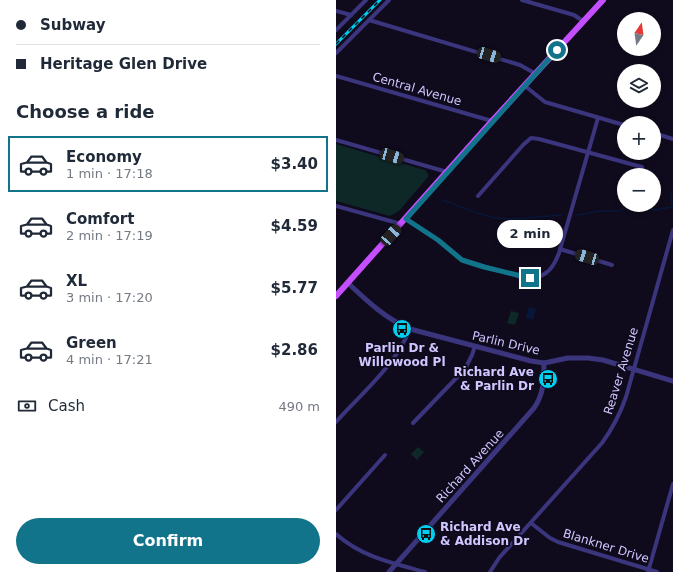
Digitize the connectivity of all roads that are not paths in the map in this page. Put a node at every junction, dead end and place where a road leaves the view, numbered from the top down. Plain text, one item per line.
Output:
1 (366, 0) edge
2 (389, 0) edge
3 (522, 0) edge
4 (603, 0) edge
5 (336, 11) edge
6 (351, 15) junction
7 (369, 20) junction
8 (583, 21) junction
9 (336, 30) edge
10 (336, 53) edge
11 (536, 74) junction
12 (336, 76) edge
13 (525, 86) junction
14 (598, 118) junction
15 (492, 121) junction
16 (617, 123) edge
17 (661, 135) edge
18 (673, 139) edge
19 (336, 140) edge
20 (588, 152) junction
21 (642, 167) dead end
22 (447, 172) junction
23 (478, 196) dead end
24 (336, 206) edge
25 (406, 219) junction
26 (401, 224) junction
27 (673, 230) edge
28 (560, 250) junction
29 (612, 265) dead end
30 (348, 283) junction
31 (336, 296) edge
32 (410, 329) junction
33 (475, 346) junction
34 (544, 363) junction
35 (633, 370) junction
36 (673, 381) edge
37 (336, 422) edge
38 (413, 423) dead end
39 (386, 455) dead end
40 (673, 484) edge
41 (336, 510) edge
42 (531, 523) junction
43 (336, 534) edge
44 (396, 563) junction
45 (648, 571) edge
46 (389, 572) edge
47 (424, 572) edge
48 (490, 572) edge
49 (657, 572) edge

1 - 6 street
2 - 7 street
3 - 8 street
4 - 8 main road
5 - 6 street
6 - 9 street
7 - 10 street
7 - 11 street
8 - 11 main road
11 - 13 main road
12 - 15 street, Central Avenue
13 - 14 street
13 - 15 main road
14 - 16 street
14 - 20 street
15 - 22 main road
17 - 18 street
19 - 22 street
20 - 21 street
20 - 23 street
20 - 28 street
22 - 25 main road
24 - 26 street
25 - 26 main road
25 - 28 street
26 - 30 main road
27 - 35 street, Reaver Avenue
28 - 29 street
30 - 31 main road
30 - 32 street, Parlin Drive
32 - 33 street, Parlin Drive
32 - 37 street
33 - 34 street, Parlin Drive
33 - 38 street
34 - 35 street, Parlin Drive
34 - 44 street, Richard Avenue
35 - 36 street, Parlin Drive
35 - 42 street, Reaver Avenue
39 - 41 street
40 - 45 street
42 - 45 street, Blankner Drive
42 - 48 street, Reaver Avenue
43 - 44 street
44 - 46 street, Richard Avenue
44 - 47 street
45 - 49 street, Blankner Drive

